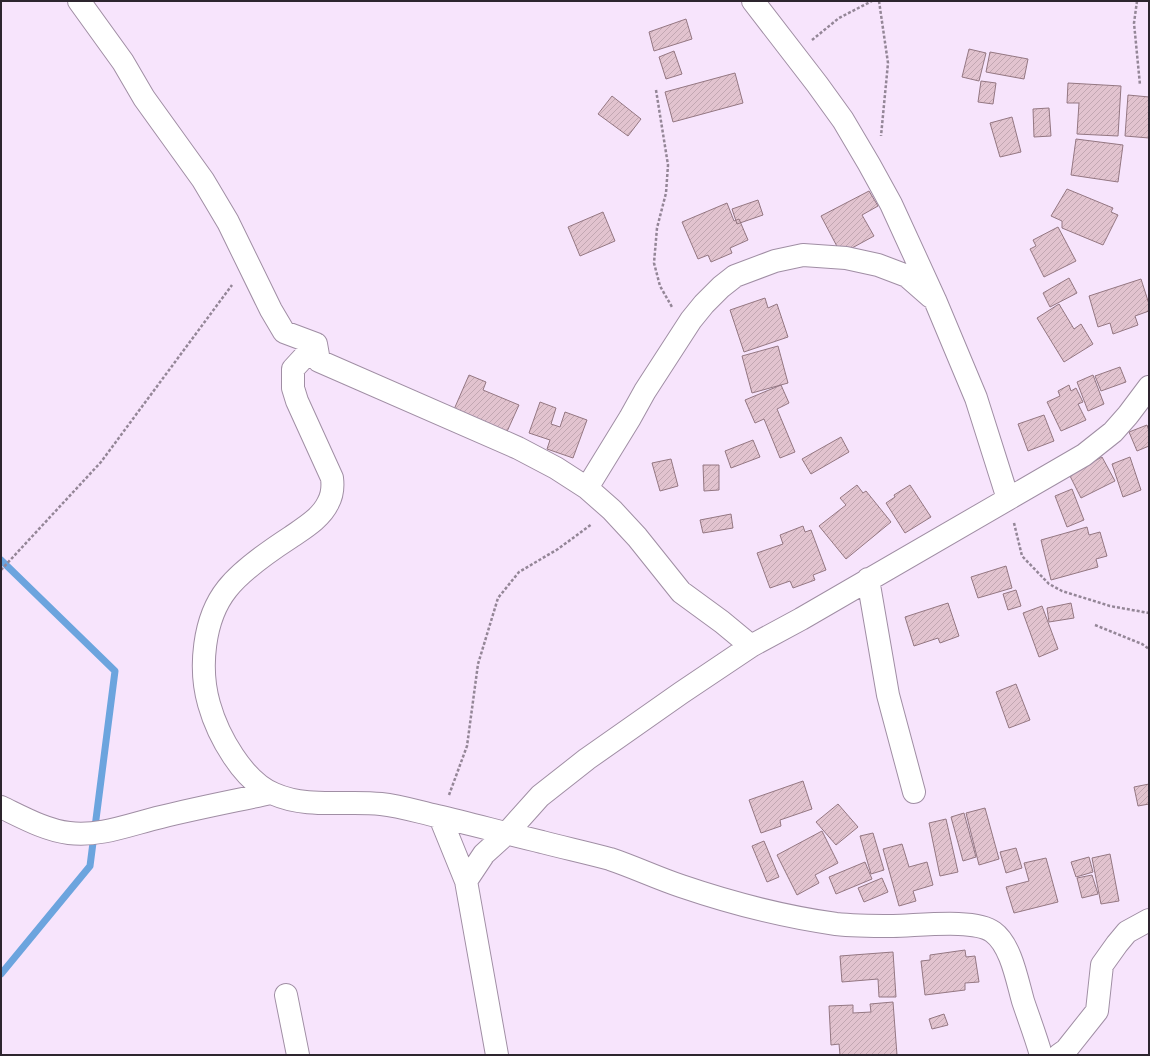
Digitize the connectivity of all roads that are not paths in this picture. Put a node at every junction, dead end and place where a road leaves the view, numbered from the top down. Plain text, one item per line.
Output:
1 (79, 1) edge
2 (753, 1) edge
3 (935, 300) junction
4 (316, 344) junction
5 (1149, 387) edge
6 (587, 488) junction
7 (1008, 499) junction
8 (868, 579) junction
9 (751, 646) junction
10 (914, 792) dead end
11 (271, 793) junction
12 (1, 807) edge
13 (440, 817) junction
14 (507, 833) junction
15 (466, 881) junction
16 (1149, 920) edge
17 (286, 995) dead end
18 (298, 1055) edge
19 (497, 1055) edge
20 (1041, 1055) edge
21 (1059, 1055) edge

1 - 4 street
2 - 3 street
3 - 6 street
3 - 7 street
4 - 6 street
4 - 11 street
5 - 7 street
6 - 9 street
7 - 8 street
8 - 9 street
8 - 10 street
9 - 14 street
11 - 12 street
11 - 13 street
13 - 14 street
13 - 15 street
14 - 15 street
14 - 20 street
15 - 19 street
16 - 21 street
17 - 18 street

